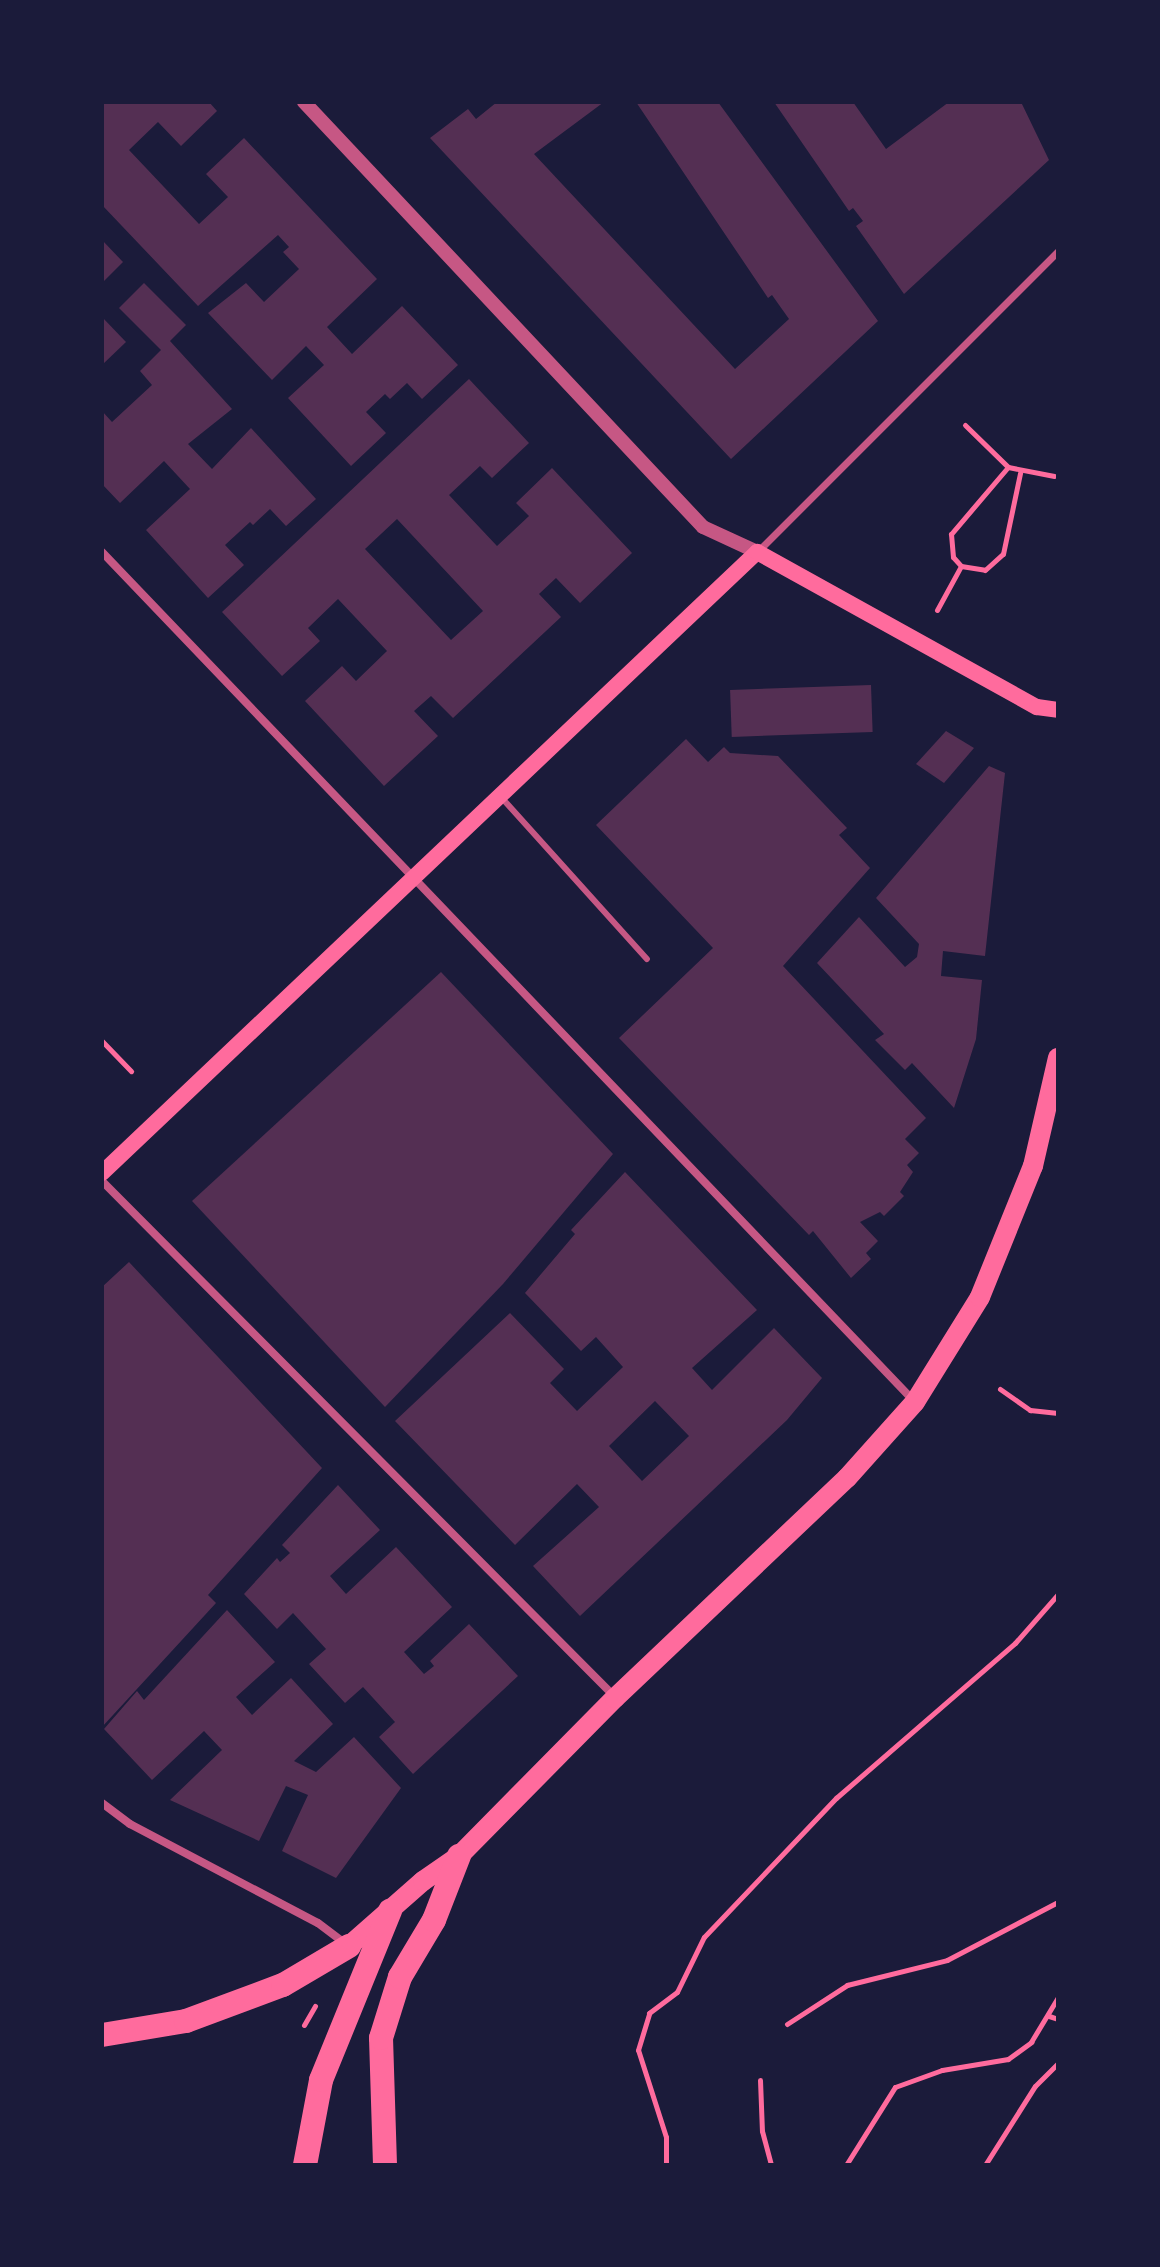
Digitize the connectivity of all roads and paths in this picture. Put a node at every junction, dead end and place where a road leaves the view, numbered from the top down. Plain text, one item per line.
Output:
1 (304, 102) edge
2 (1058, 251) edge
3 (965, 425) dead end
4 (1008, 467) junction
5 (1020, 473) junction
6 (1054, 476) dead end
7 (102, 552) edge
8 (757, 552) junction
9 (961, 566) junction
10 (937, 610) dead end
11 (1058, 710) edge
12 (499, 794) junction
13 (412, 877) junction
14 (647, 959) dead end
15 (102, 1041) edge
16 (1058, 1058) edge
17 (131, 1071) dead end
18 (102, 1173) edge
19 (102, 1181) edge
20 (1000, 1389) dead end
21 (915, 1402) junction
22 (1057, 1415) edge
23 (1058, 1594) edge
24 (615, 1698) junction
25 (102, 1803) edge
26 (459, 1856) junction
27 (1058, 1902) edge
28 (390, 1911) junction
29 (349, 1946) junction
30 (1058, 1997) edge
31 (1049, 2016) junction
32 (1058, 2019) edge
33 (787, 2024) dead end
34 (102, 2035) edge
35 (1058, 2063) edge
36 (760, 2080) dead end
37 (305, 2165) edge
38 (385, 2165) edge
39 (666, 2165) edge
40 (771, 2165) edge
41 (846, 2165) edge
42 (985, 2165) edge

1 - 8 street
2 - 8 street
3 - 4 path
4 - 5 path
4 - 9 path
5 - 6 path
5 - 9 path
7 - 13 street
8 - 11 main road
8 - 12 main road
9 - 10 path
12 - 13 main road
12 - 14 lane
13 - 18 main road
13 - 21 street
15 - 17 path
16 - 21 main road
19 - 24 street
20 - 22 path
21 - 24 main road
23 - 39 path
24 - 26 main road
25 - 29 street
26 - 28 main road
26 - 38 highway
27 - 33 path
28 - 29 main road
28 - 37 highway
29 - 34 highway
30 - 31 path
31 - 32 path
31 - 41 path
35 - 42 path
36 - 40 path

